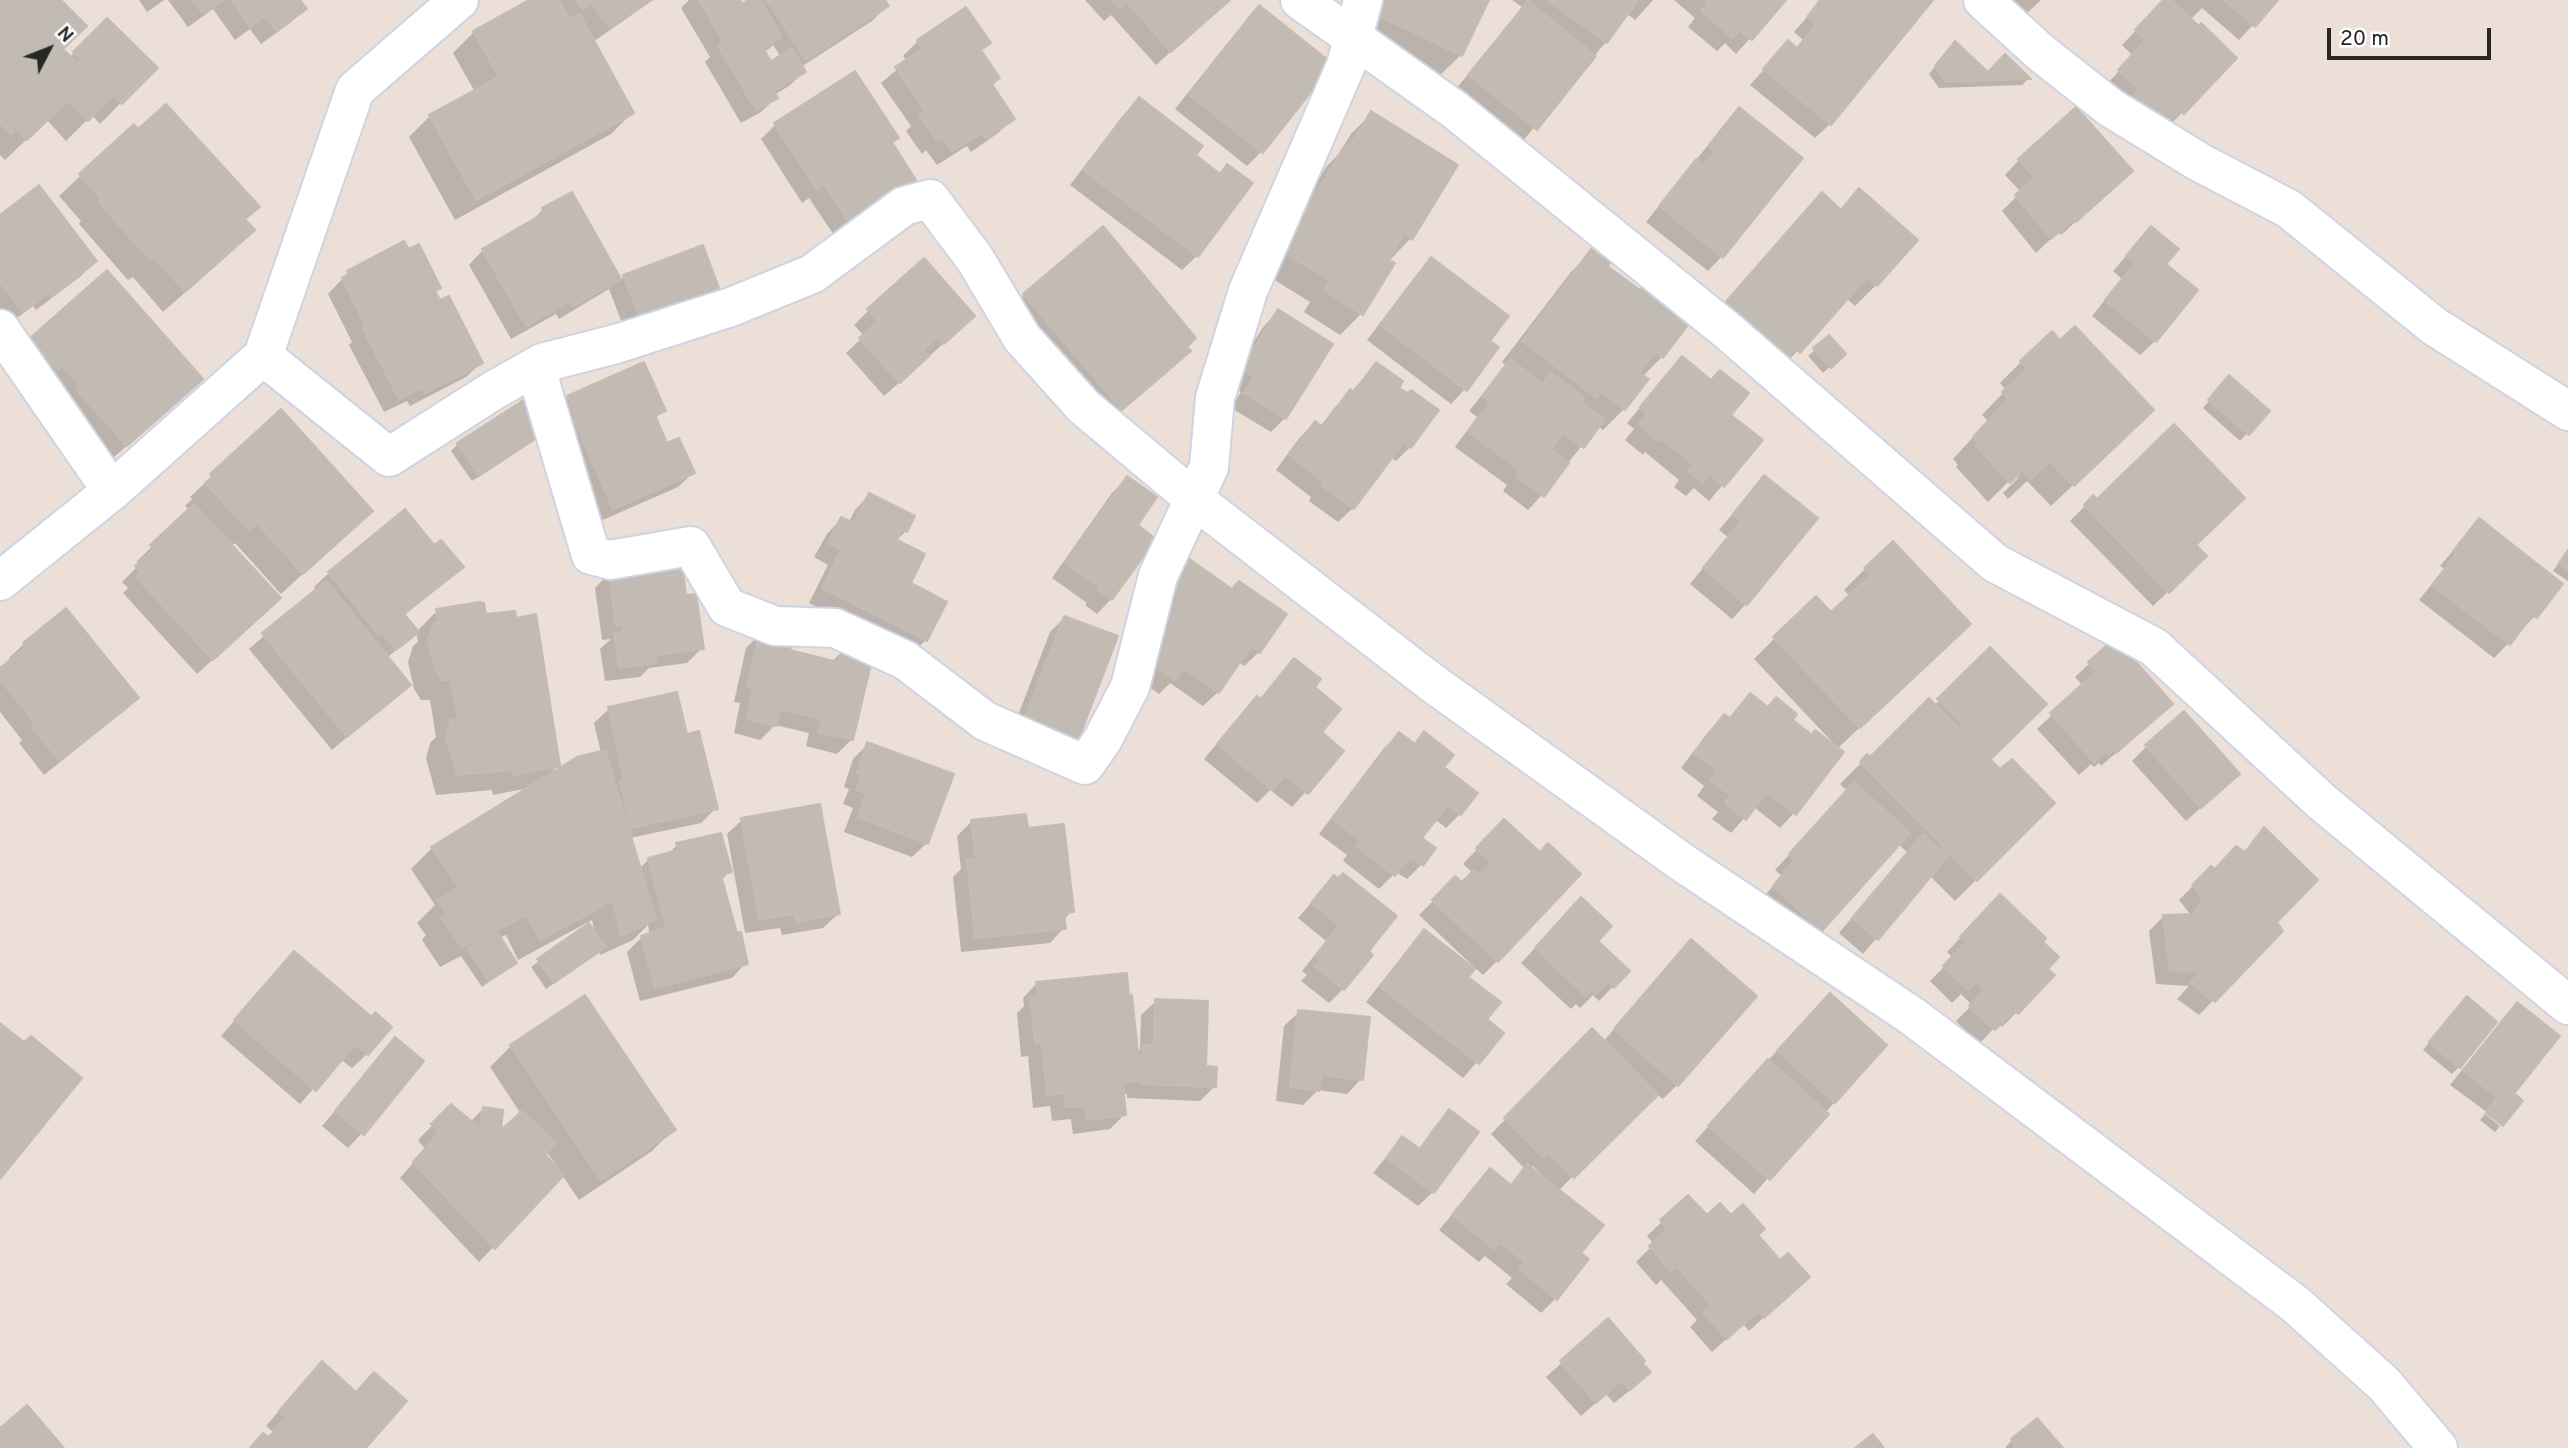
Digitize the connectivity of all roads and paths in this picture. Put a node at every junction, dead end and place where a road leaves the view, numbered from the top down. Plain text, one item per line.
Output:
1 (460, 0) edge
2 (1300, 0) edge
3 (1363, 0) edge
4 (1983, 0) edge
5 (1353, 39) junction
6 (0, 329) edge
7 (263, 356) junction
8 (542, 363) junction
9 (2568, 411) edge
10 (112, 491) junction
11 (1194, 499) junction
12 (0, 581) edge
13 (2568, 1005) edge
14 (2438, 1448) edge

1 - 7 street
2 - 5 street
3 - 5 street
4 - 9 street
5 - 11 street
5 - 13 street
6 - 10 street
7 - 8 street
7 - 10 street
8 - 11 street
8 - 11 street
10 - 12 street
11 - 14 street

